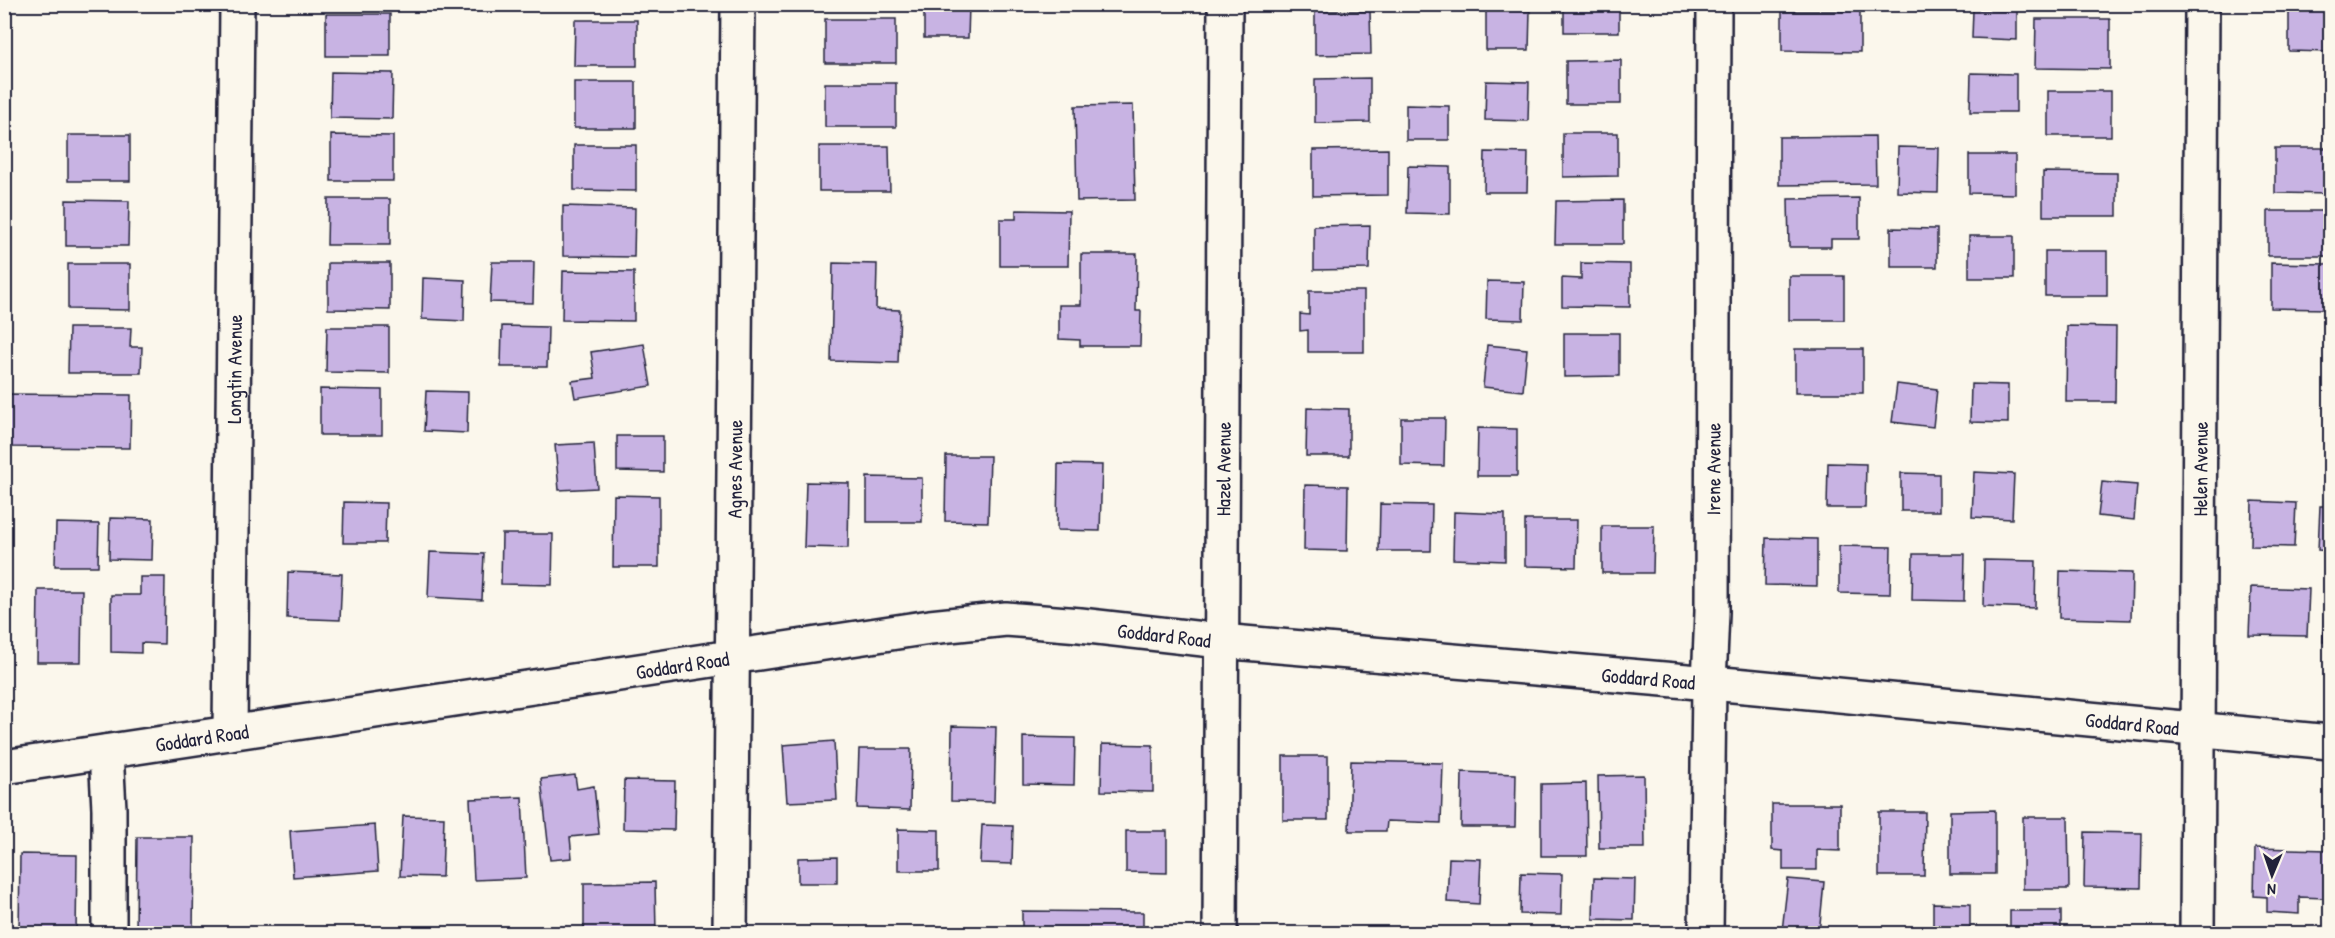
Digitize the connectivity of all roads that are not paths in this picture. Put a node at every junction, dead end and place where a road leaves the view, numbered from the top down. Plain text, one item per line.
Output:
1 (237, 4) edge
2 (738, 4) edge
3 (1225, 4) edge
4 (1714, 4) edge
5 (2202, 4) edge
6 (1221, 641) junction
7 (732, 657) junction
8 (1708, 683) junction
9 (2198, 729) junction
10 (230, 733) junction
11 (2331, 742) edge
12 (106, 752) junction
13 (4, 767) edge
14 (109, 933) edge
15 (730, 933) edge
16 (1220, 933) edge
17 (1706, 933) edge
18 (2196, 933) edge

1 - 10 street, Longtin Avenue
2 - 7 street, Agnes Avenue
3 - 6 street, Hazel Avenue
4 - 8 street, Irene Avenue
5 - 9 street, Helen Avenue
6 - 7 street, Goddard Road
6 - 8 street, Goddard Road
6 - 16 street, Hazel Avenue
7 - 10 street, Goddard Road
7 - 15 street, Agnes Avenue
8 - 9 street, Goddard Road
8 - 17 street, Irene Avenue
9 - 11 street, Goddard Road
9 - 18 street, Helen Avenue
10 - 12 street, Goddard Road
12 - 13 street, Goddard Road
12 - 14 street

